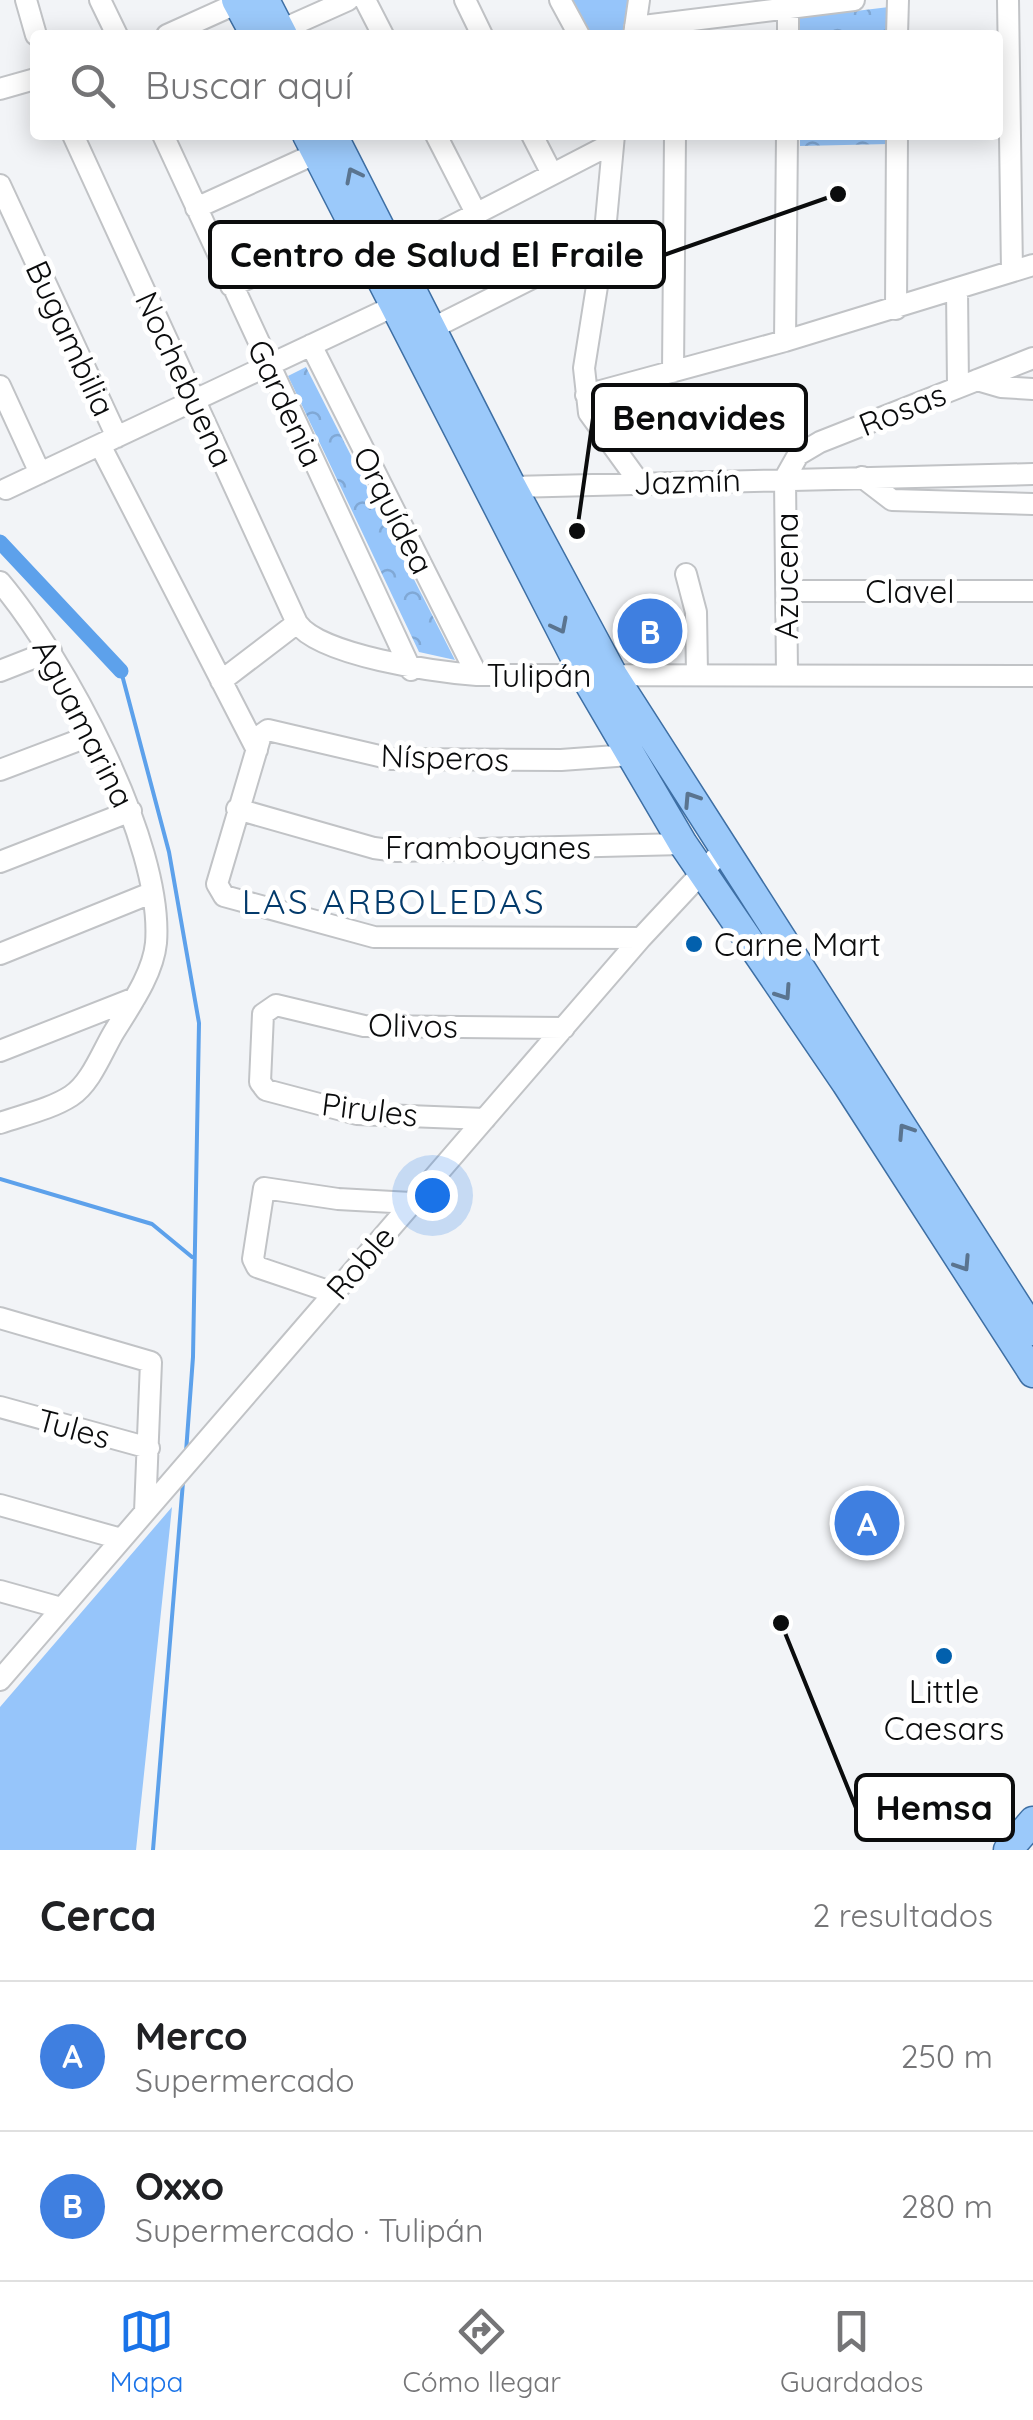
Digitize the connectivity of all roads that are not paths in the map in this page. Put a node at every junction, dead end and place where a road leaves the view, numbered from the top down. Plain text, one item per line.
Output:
1 (26, 0) edge
2 (100, 0) edge
3 (348, 0) edge
4 (365, 0) edge
5 (465, 0) edge
6 (560, 0) edge
7 (639, 0) edge
8 (854, 0) edge
9 (898, 0) edge
10 (1008, 0) edge
11 (247, 1) edge
12 (788, 4) edge
13 (676, 29) edge
14 (35, 30) edge
15 (115, 30) edge
16 (179, 30) edge
17 (271, 30) edge
18 (280, 30) edge
19 (381, 30) edge
20 (480, 30) edge
21 (575, 30) edge
22 (635, 30) edge
23 (788, 30) edge
24 (897, 30) edge
25 (30, 80) edge
26 (0, 89) edge
27 (75, 140) edge
28 (164, 140) edge
29 (439, 140) edge
30 (535, 140) edge
31 (612, 140) edge
32 (614, 140) edge
33 (675, 140) edge
34 (787, 140) edge
35 (897, 140) edge
36 (319, 141) edge
37 (551, 172) junction
38 (0, 185) edge
39 (196, 208) junction
40 (476, 213) junction
41 (358, 230) junction
42 (604, 242) junction
43 (394, 256) junction
44 (1033, 265) edge
45 (1012, 271) junction
46 (231, 286) junction
47 (956, 289) junction
48 (406, 301) junction
49 (896, 308) junction
50 (422, 333) junction
51 (786, 341) junction
52 (312, 345) junction
53 (1033, 358) edge
54 (268, 366) junction
55 (673, 372) junction
56 (968, 383) junction
57 (0, 386) edge
58 (1033, 388) edge
59 (586, 395) junction
60 (194, 400) junction
61 (108, 441) junction
62 (40, 473) junction
63 (1033, 474) edge
64 (862, 477) junction
65 (785, 478) junction
66 (638, 482) junction
67 (512, 487) junction
68 (6, 489) dead end
69 (1033, 504) edge
70 (541, 565) junction
71 (686, 574) dead end
72 (0, 582) edge
73 (788, 591) junction
74 (1033, 591) edge
75 (296, 623) junction
76 (50, 651) junction
77 (411, 670) junction
78 (0, 671) edge
79 (697, 674) junction
80 (787, 674) junction
81 (477, 675) junction
82 (614, 675) junction
83 (584, 676) junction
84 (1033, 676) edge
85 (222, 681) junction
86 (94, 734) junction
87 (261, 741) junction
88 (630, 755) junction
89 (0, 770) edge
90 (237, 809) junction
91 (130, 810) junction
92 (683, 844) junction
93 (724, 849) junction
94 (0, 862) edge
95 (702, 872) junction
96 (151, 893) junction
97 (641, 938) junction
98 (0, 954) edge
99 (134, 998) junction
100 (564, 1028) junction
101 (0, 1050) edge
102 (260, 1082) joint
103 (485, 1119) junction
104 (0, 1123) edge
105 (411, 1203) junction
106 (334, 1292) junction
107 (1000, 1300) junction
108 (0, 1318) edge
109 (1033, 1331) edge
110 (1033, 1373) edge
111 (0, 1408) edge
112 (149, 1448) junction
113 (0, 1505) edge
114 (145, 1512) junction
115 (121, 1539) junction
116 (0, 1591) edge
117 (62, 1608) junction
118 (0, 1680) edge
119 (1033, 1821) edge
120 (1008, 1850) edge

1 - 14 street
2 - 15 street
3 - 18 street
4 - 19 street
5 - 20 street
6 - 21 street
7 - 22 street
8 - 12 street
9 - 24 street
10 - 45 street
11 - 16 street
11 - 17 main road
12 - 13 street
12 - 23 street
25 - 26 street
27 - 60 street, Nochebuena
28 - 39 street, Gardenia
29 - 40 street
30 - 37 street
31 - 37 street
32 - 42 street
33 - 55 street
34 - 51 street
35 - 49 street
36 - 39 street
36 - 41 main road
43 -> 36 main road
37 - 40 street
38 - 61 street, Bugambilia
39 - 46 street, Gardenia
40 - 43 street
41 - 46 street
41 - 48 main road
42 - 50 street
42 - 59 street
43 - 48 main road
44 - 45 street
45 - 47 street
46 - 54 street, Gardenia
47 - 49 street
47 - 56 street
48 - 50 main road
48 - 52 street
49 - 51 street
50 - 67 main road
50 - 70 main road
51 - 55 street
52 - 54 street
52 - 81 street, Orquídea
53 - 56 street, Rosas
54 - 60 street
54 - 77 street, Gardenia
55 - 59 street
56 - 58 street
56 - 65 street, Rosas
57 - 62 street
59 - 66 street
60 - 61 street
60 - 75 street, Nochebuena
61 - 62 street
61 - 85 street, Bugambilia
62 - 68 street
63 - 64 street, Jazmín
64 - 65 street, Jazmín
64 - 69 street, Jazmín
65 - 66 street, Jazmín
65 - 73 street, Azucena
66 - 67 street, Jazmín
67 - 70 main road
70 - 82 main road
70 -> 83 main road
71 - 79 street
72 - 76 street, Aguamarina
73 - 74 street, Clavel
73 - 80 street, Azucena
75 - 77 street, Tulipán
75 - 85 street
76 - 78 street
76 - 86 street, Aguamarina
77 - 81 street, Tulipán
79 - 80 street, Tulipán
79 - 82 street, Tulipán
80 - 84 street, Tulipán
81 - 83 street, Tulipán
82 - 83 street, Tulipán
93 -> 82 main road
83 - 88 main road
85 - 87 street, Bugambilia
86 - 89 street
86 - 91 street, Aguamarina
87 - 88 street, Nísperos
87 - 90 street
88 - 92 main road
90 - 92 street, Framboyanes
90 - 97 street
91 - 94 street
91 - 96 street, Aguamarina
92 - 95 main road
93 - 95 street, Roble
107 -> 93 main road
95 - 97 street, Roble
95 -> 107 main road
96 - 98 street
96 - 99 street, Aguamarina
97 - 100 street, Roble
99 - 101 street
99 - 104 street, Aguamarina
100 - 102 street, Olivos
100 - 103 street, Roble
102 - 103 street, Pirules
103 - 105 street, Roble
105 - 106 street, Roble
105 - 106 street
106 - 114 street, Roble
107 - 109 main road
107 - 110 main road
108 - 112 street
111 - 112 street, Tules
112 - 114 street
113 - 115 street
114 - 115 street, Roble
115 - 117 street, Roble
116 - 117 street
117 - 118 street, Roble
119 - 120 main road

